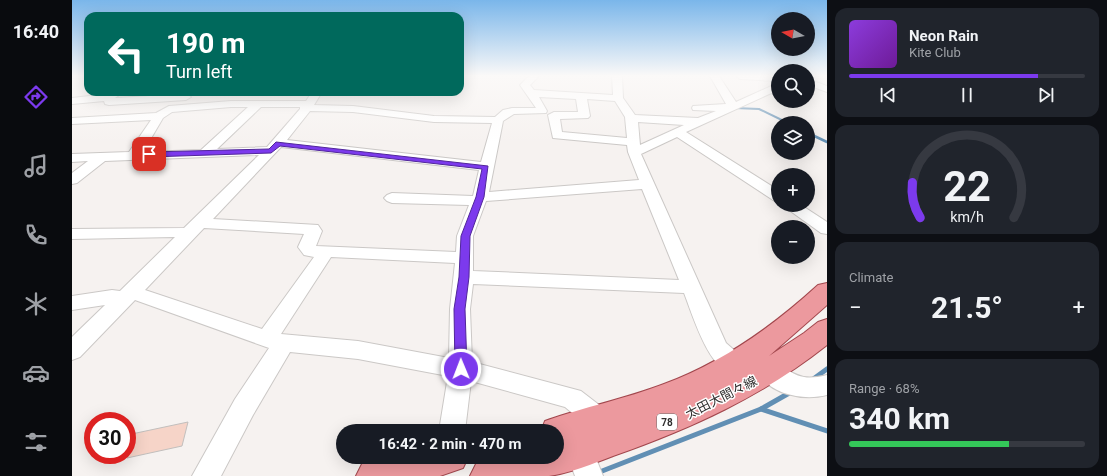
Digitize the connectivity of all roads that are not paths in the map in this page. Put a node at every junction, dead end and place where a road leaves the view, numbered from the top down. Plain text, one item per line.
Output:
1 (92, 98) edge
2 (112, 98) edge
3 (135, 98) edge
4 (187, 98) edge
5 (313, 98) edge
6 (534, 98) edge
7 (581, 98) edge
8 (618, 98) edge
9 (727, 98) edge
10 (751, 98) edge
11 (203, 100) junction
12 (72, 101) edge
13 (258, 104) junction
14 (307, 106) junction
15 (732, 107) junction
16 (697, 108) dead end
17 (159, 116) junction
18 (631, 118) junction
19 (498, 120) junction
20 (72, 121) edge
21 (700, 122) junction
22 (679, 133) junction
23 (275, 147) junction
24 (634, 147) junction
25 (206, 152) junction
26 (134, 155) junction
27 (102, 157) junction
28 (72, 158) edge
29 (486, 167) junction
30 (72, 180) edge
31 (646, 184) junction
32 (771, 192) edge
33 (392, 198) dead end
34 (479, 199) junction
35 (801, 212) edge
36 (194, 228) junction
37 (827, 229) edge
38 (72, 234) edge
39 (326, 252) junction
40 (464, 258) junction
41 (464, 277) junction
42 (691, 287) junction
43 (827, 290) edge
44 (128, 295) junction
45 (72, 303) edge
46 (827, 329) edge
47 (276, 341) junction
48 (72, 351) edge
49 (734, 364) junction
50 (461, 369) junction
51 (769, 371) junction
52 (827, 385) edge
53 (598, 418) junction
54 (453, 424) edge
55 (564, 430) edge
56 (410, 464) edge
57 (585, 464) edge
58 (206, 476) edge
59 (374, 476) edge
60 (488, 476) edge

1 - 12 street
2 - 3 street
4 - 11 street
5 - 14 street
6 - 19 street
7 - 24 street
8 - 18 street
9 - 15 street
10 - 15 street
11 - 13 street
11 - 17 street
13 - 14 street
13 - 25 street
14 - 19 street
14 - 23 street
15 - 16 street
15 - 21 street
17 - 20 street
17 - 26 street
18 - 21 street
18 - 24 street
19 - 29 street
21 - 22 street
22 - 24 street
22 - 32 street
23 - 25 street
23 - 29 street
23 - 36 street
24 - 31 street
25 - 26 street
26 - 27 street
27 - 28 street
27 - 30 street
29 - 34 street
31 - 34 street
31 - 42 street
33 - 34 street
34 - 40 street
35 - 37 street
36 - 38 street
36 - 39 street
36 - 44 street
39 - 40 street
39 - 47 street
40 - 41 street
41 - 42 street
41 - 50 street
42 - 49 street
43 - 49 main road, 太田大間々線 / 78
44 - 45 street
44 - 47 street
44 - 48 street
46 - 51 main road, 太田大間々線 / 78
47 - 50 street
47 - 58 street
49 - 53 main road, 太田大間々線 / 78
50 - 53 street
50 - 54 street
51 - 52 street
51 - 57 main road, 太田大間々線 / 78
53 - 55 main road, 太田大間々線 / 78
56 - 59 main road
57 - 60 main road, 太田大間々線 / 78

